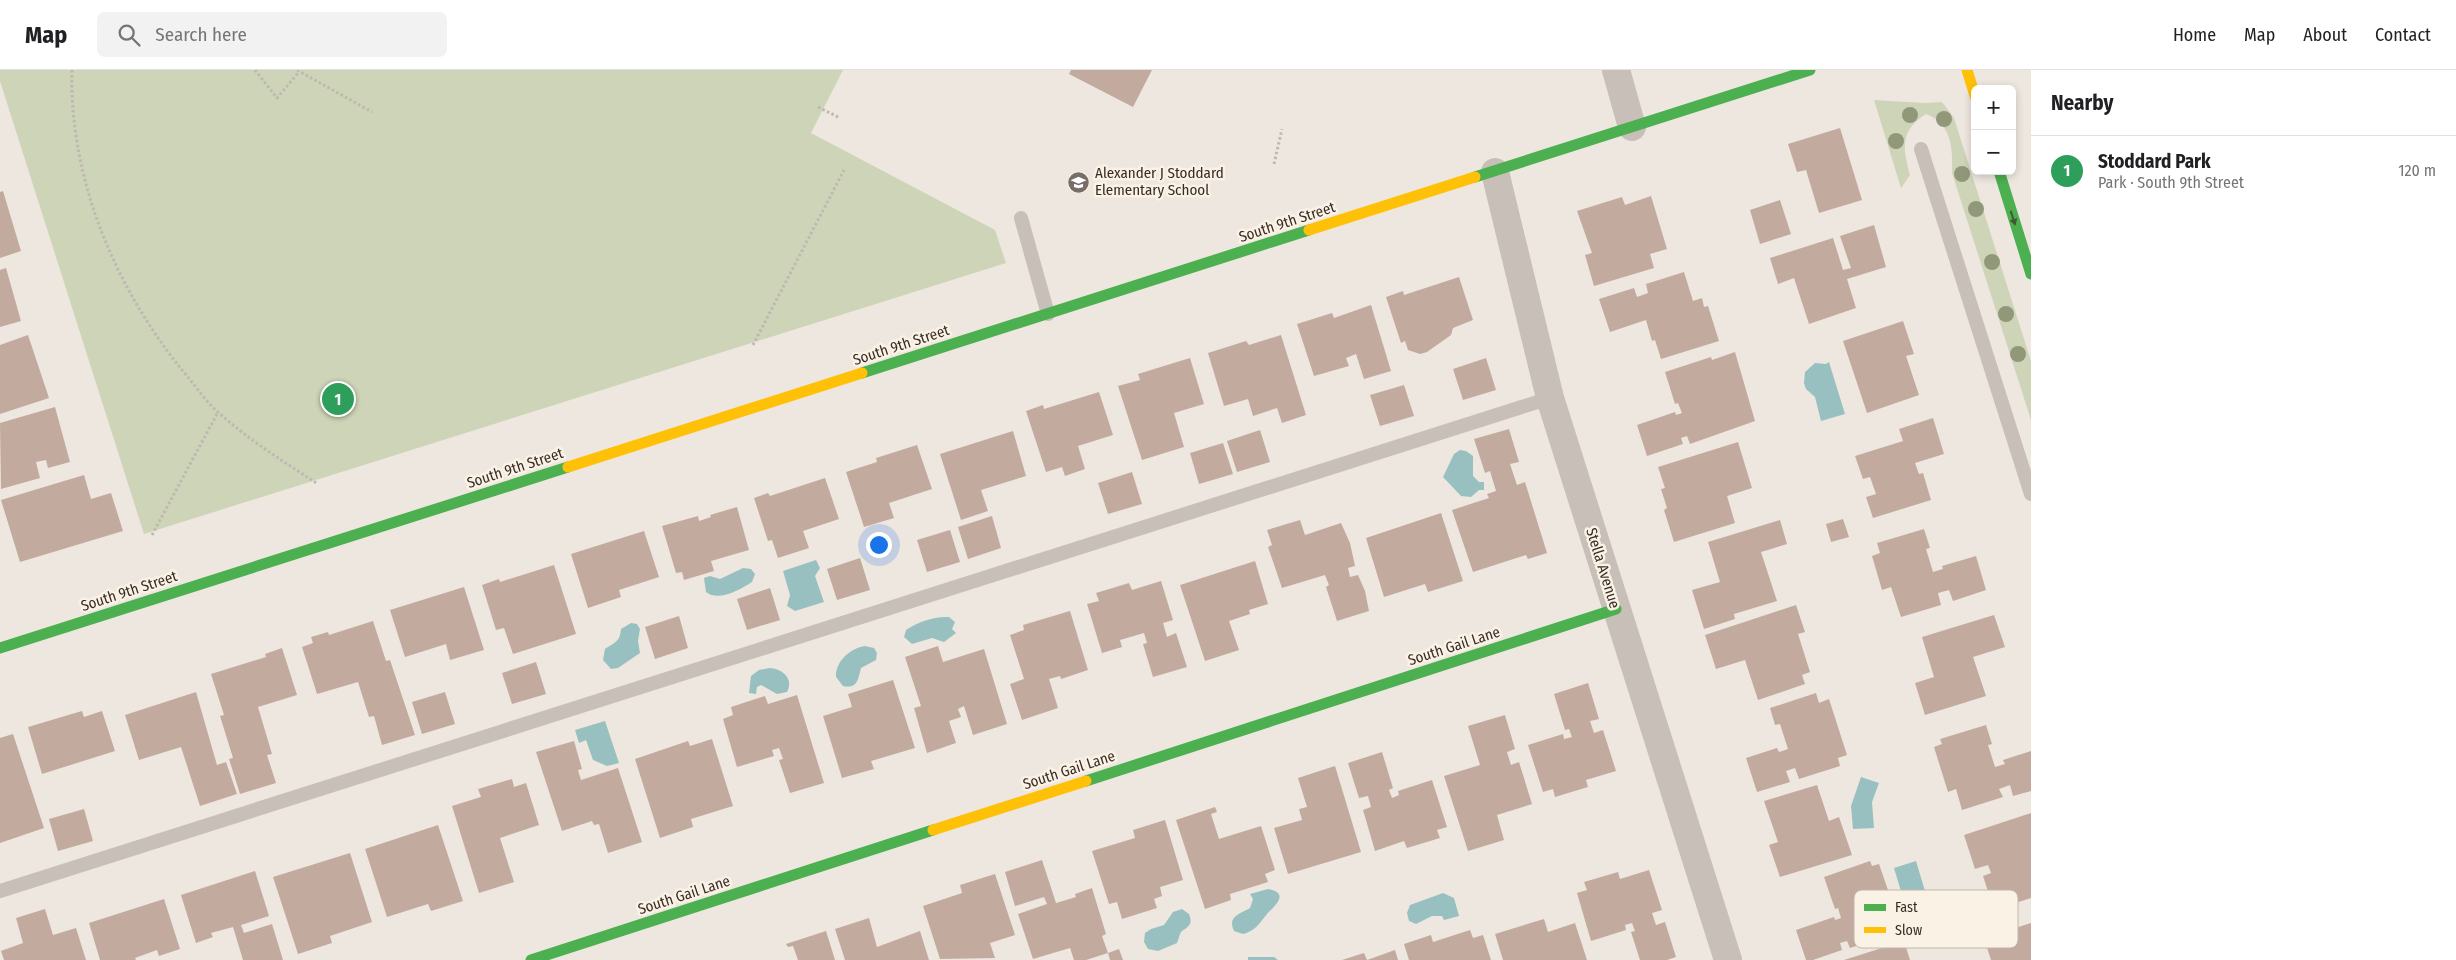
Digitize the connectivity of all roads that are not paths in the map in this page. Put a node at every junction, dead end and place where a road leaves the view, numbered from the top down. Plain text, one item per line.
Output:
1 (1616, 70) edge
2 (1810, 70) edge
3 (1967, 70) edge
4 (1972, 85) edge
5 (1632, 127) junction
6 (1921, 149) dead end
7 (1495, 172) junction
8 (2000, 175) edge
9 (1021, 218) dead end
10 (2031, 274) edge
11 (1048, 314) junction
12 (1550, 398) junction
13 (2031, 494) edge
14 (1616, 609) junction
15 (0, 648) edge
16 (0, 891) edge
17 (531, 960) edge
18 (1728, 960) edge

1 - 5 street
2 - 5 street, South 9th Street
3 - 4 street
5 - 7 street, South 9th Street
6 - 13 lane
7 - 11 street, South 9th Street
7 - 12 street, Stella Avenue
8 -> 10 street
9 - 11 lane
11 - 15 street, South 9th Street
12 - 14 street, Stella Avenue
12 - 16 lane
14 - 17 street, South Gail Lane
14 - 18 street, Stella Avenue

